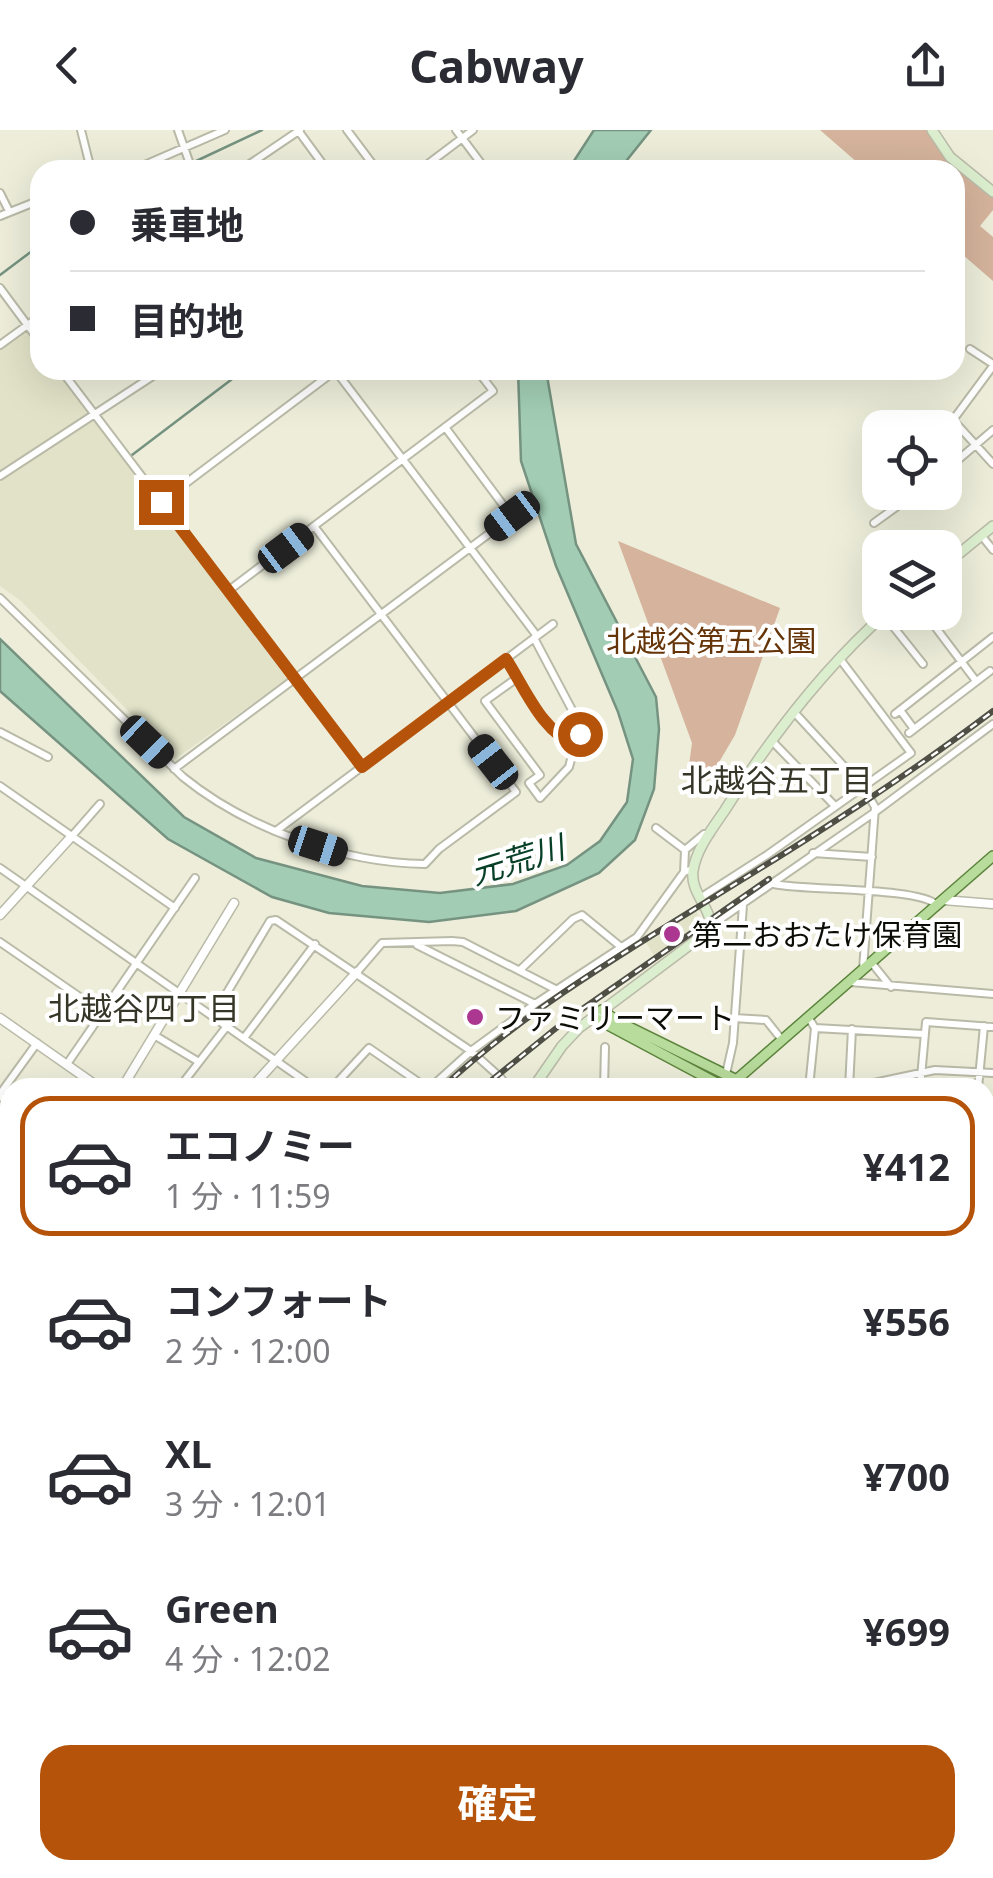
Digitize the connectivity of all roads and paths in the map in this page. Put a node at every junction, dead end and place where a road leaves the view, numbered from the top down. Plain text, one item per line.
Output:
1 (81, 130) edge
2 (178, 130) edge
3 (224, 130) edge
4 (347, 130) edge
5 (456, 130) edge
6 (473, 130) edge
7 (932, 130) edge
8 (300, 131) edge
9 (462, 138) junction
10 (183, 150) junction
11 (88, 160) edge
12 (158, 160) edge
13 (188, 160) edge
14 (256, 160) edge
15 (320, 160) edge
16 (370, 160) edge
17 (433, 160) edge
18 (478, 160) edge
19 (955, 160) edge
20 (965, 169) edge
21 (993, 192) edge
22 (0, 193) edge
23 (30, 204) edge
24 (9, 212) junction
25 (0, 216) edge
26 (0, 288) edge
27 (28, 326) junction
28 (30, 329) edge
29 (0, 345) edge
30 (970, 350) dead end
31 (993, 365) edge
32 (68, 380) edge
33 (147, 380) edge
34 (323, 380) edge
35 (344, 380) edge
36 (485, 380) edge
37 (95, 416) junction
38 (444, 428) junction
39 (993, 430) edge
40 (975, 442) junction
41 (962, 454) edge
42 (403, 459) junction
43 (993, 464) edge
44 (0, 476) edge
45 (161, 502) junction
46 (892, 510) edge
47 (874, 523) dead end
48 (314, 526) junction
49 (993, 526) edge
50 (982, 536) junction
51 (470, 548) junction
52 (993, 550) edge
53 (962, 552) edge
54 (228, 591) junction
55 (0, 598) edge
56 (380, 614) junction
57 (553, 624) dead end
58 (870, 630) edge
59 (898, 630) edge
60 (938, 630) edge
61 (993, 636) edge
62 (535, 637) junction
63 (506, 659) junction
64 (840, 659) junction
65 (962, 662) junction
66 (923, 664) dead end
67 (990, 671) dead end
68 (518, 678) junction
69 (294, 679) junction
70 (976, 681) junction
71 (447, 703) junction
72 (794, 712) junction
73 (993, 724) edge
74 (0, 732) edge
75 (772, 741) junction
76 (577, 745) junction
77 (48, 757) dead end
78 (362, 767) junction
79 (174, 769) junction
80 (0, 786) edge
81 (864, 788) junction
82 (100, 804) dead end
83 (835, 806) junction
84 (875, 812) junction
85 (656, 828) dead end
86 (276, 832) junction
87 (710, 834) junction
88 (72, 836) junction
89 (685, 850) junction
90 (813, 854) junction
91 (993, 856) edge
92 (872, 858) junction
93 (0, 868) edge
94 (689, 871) junction
95 (196, 878) dead end
96 (772, 884) junction
97 (26, 886) junction
98 (868, 892) junction
99 (699, 898) junction
100 (940, 902) junction
101 (234, 903) dead end
102 (993, 903) edge
103 (742, 904) junction
104 (175, 908) junction
105 (265, 910) dead end
106 (0, 915) edge
107 (274, 919) junction
108 (712, 925) junction
109 (0, 942) edge
110 (315, 944) junction
111 (416, 944) junction
112 (621, 947) junction
113 (137, 963) junction
114 (867, 965) junction
115 (520, 970) junction
116 (357, 972) junction
117 (848, 982) junction
118 (891, 988) junction
119 (555, 990) junction
120 (180, 993) junction
121 (993, 994) edge
122 (535, 1004) junction
123 (602, 1010) junction
124 (102, 1013) junction
125 (212, 1016) junction
126 (593, 1017) junction
127 (808, 1017) junction
128 (0, 1018) edge
129 (734, 1018) junction
130 (227, 1026) junction
131 (988, 1027) edge
132 (815, 1028) junction
133 (852, 1029) junction
134 (924, 1034) junction
135 (154, 1035) junction
136 (244, 1038) junction
137 (782, 1040) junction
138 (37, 1044) junction
139 (605, 1047) dead end
140 (471, 1051) junction
141 (276, 1060) junction
142 (199, 1062) junction
143 (67, 1064) junction
144 (979, 1072) junction
145 (920, 1073) junction
146 (993, 1073) edge
147 (731, 1077) junction
148 (13, 1078) edge
149 (86, 1078) edge
150 (128, 1078) edge
151 (187, 1078) edge
152 (259, 1078) edge
153 (302, 1078) edge
154 (341, 1078) edge
155 (413, 1078) edge
156 (440, 1078) edge
157 (500, 1078) edge
158 (540, 1078) edge
159 (604, 1078) edge
160 (708, 1078) edge
161 (810, 1078) edge
162 (850, 1078) edge
163 (897, 1078) edge
164 (920, 1078) edge
165 (979, 1078) edge

1 - 11 street
2 - 10 street
3 - 10 street
4 - 16 street
5 - 9 street
6 - 9 street
7 - 19 main road
8 - 14 street
8 - 15 street
9 - 17 street
9 - 18 street
10 - 12 street
10 - 13 street
20 - 21 main road
22 - 24 street
23 - 24 street
24 - 25 street
26 - 27 street
27 - 28 street
27 - 29 street
30 - 31 street
31 - 40 street
32 - 37 street
33 - 37 street
34 - 45 street
35 - 42 street
36 - 38 street
37 - 44 street
37 - 45 street
38 - 42 street
38 - 51 street
39 - 40 street
40 - 41 street
40 - 43 street
42 - 48 street
42 - 51 street
45 - 54 street
46 - 47 street
48 - 54 street
48 - 56 street
49 - 50 main road
50 - 52 street
50 - 53 main road
51 - 56 street
51 - 62 street
54 - 69 street
55 - 79 street
56 - 69 street
56 - 71 street
57 - 62 street
58 - 64 main road
59 - 66 street
60 - 65 street
61 - 65 street
62 - 63 street
62 - 76 street
63 - 68 street
63 - 71 street
64 - 72 main road
64 - 81 street
65 - 70 street
65 - 70 street
67 - 70 street
68 - 76 street
68 - 76 street
69 - 78 street
69 - 79 street
71 - 78 street
71 - 86 street
72 - 75 main road
72 - 81 street
73 - 84 street
74 - 77 street
75 - 83 street
75 - 87 main road
78 - 86 street
79 - 86 street
80 - 88 street
81 - 83 street
81 - 84 street
82 - 88 street
83 - 99 street
84 - 90 street
84 - 92 street
85 - 89 street
87 - 89 street
87 - 94 main road
88 - 97 street
88 - 104 street
89 - 94 street
90 - 92 street
90 - 96 street
91 - 100 main road
92 - 98 street
93 - 97 street
94 - 99 main road
94 - 112 street
95 - 104 street
96 - 98 street
96 - 103 street
97 - 106 street
97 - 113 street
98 - 100 street
98 - 114 street
99 - 108 main road
100 - 102 street
100 - 114 main road
101 - 120 street
103 - 108 street
103 - 129 street
104 - 113 street
105 - 107 street
107 - 110 street
107 - 125 street
108 - 123 main road
109 - 124 street
110 - 116 street
110 - 136 street
111 - 115 street
111 - 116 street
111 - 122 street
112 - 115 street
112 - 119 street
113 - 120 street
113 - 124 street
114 - 117 main road
114 - 118 street
115 - 119 street
116 - 140 street
116 - 141 street
117 - 118 street
117 - 127 main road
118 - 121 street
119 - 122 street
120 - 125 street
120 - 135 street
122 - 140 street
123 - 126 main road
123 - 147 main road
124 - 143 street
125 - 130 street
126 - 158 main road
126 - 160 main road
127 - 132 street
127 - 137 main road
128 - 138 street
129 - 137 street
129 - 147 street
130 - 136 street
130 - 142 street
131 - 134 street
131 - 144 street
132 - 133 street
132 - 161 street
133 - 134 street
133 - 162 street
134 - 145 street
135 - 142 street
135 - 150 street
136 - 141 street
137 - 147 main road
138 - 143 street
138 - 148 street
139 - 159 street
140 - 156 street
140 - 157 street
141 - 152 street
141 - 153 street
142 - 151 street
143 - 149 street
144 - 145 street
144 - 146 street
144 - 165 street
145 - 163 street
145 - 164 street
154 - 155 street

